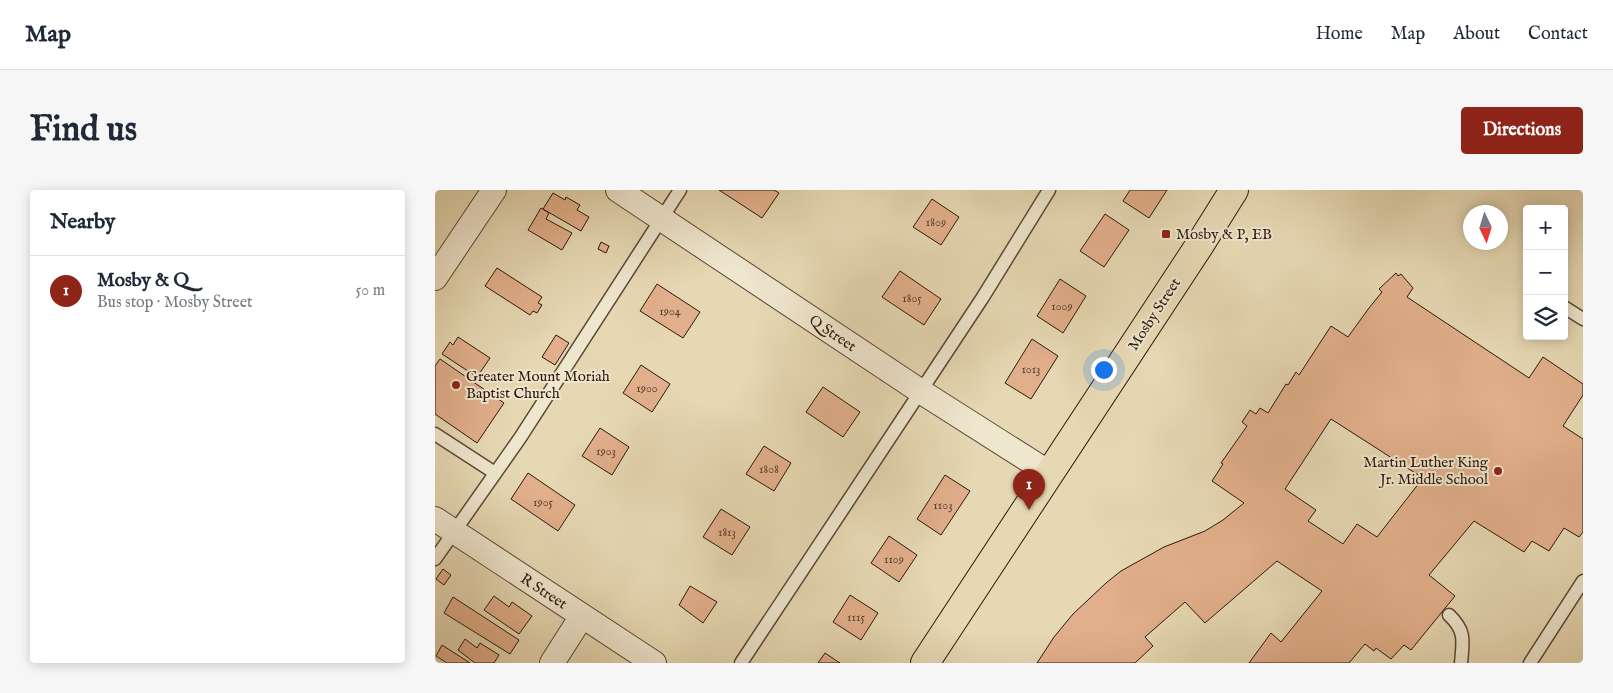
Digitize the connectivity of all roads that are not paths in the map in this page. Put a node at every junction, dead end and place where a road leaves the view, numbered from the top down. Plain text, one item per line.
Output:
1 (494, 190) edge
2 (618, 190) edge
3 (679, 190) edge
4 (1049, 190) edge
5 (1234, 190) edge
6 (661, 218) junction
7 (435, 278) edge
8 (1568, 310) edge
9 (1583, 319) edge
10 (920, 391) junction
11 (435, 434) edge
12 (495, 474) junction
13 (1049, 474) junction
14 (445, 526) edge
15 (435, 559) edge
16 (1583, 581) edge
17 (1449, 615) dead end
18 (582, 616) junction
19 (552, 663) edge
20 (654, 663) edge
21 (741, 663) edge
22 (925, 663) edge
23 (1461, 663) edge
24 (1530, 663) edge

1 - 7 street
2 - 6 street, Q Street
3 - 6 lane
4 - 10 lane
5 - 13 main road, Mosby Street
6 - 10 street, Q Street
6 - 12 lane
8 - 9 lane
10 - 13 street, Q Street
10 - 21 lane
11 - 12 lane
12 - 14 lane
13 - 22 main road, Mosby Street
14 - 15 lane
14 - 18 street, R Street
16 - 24 lane
17 - 23 lane
18 - 19 street
18 - 20 street, R Street

